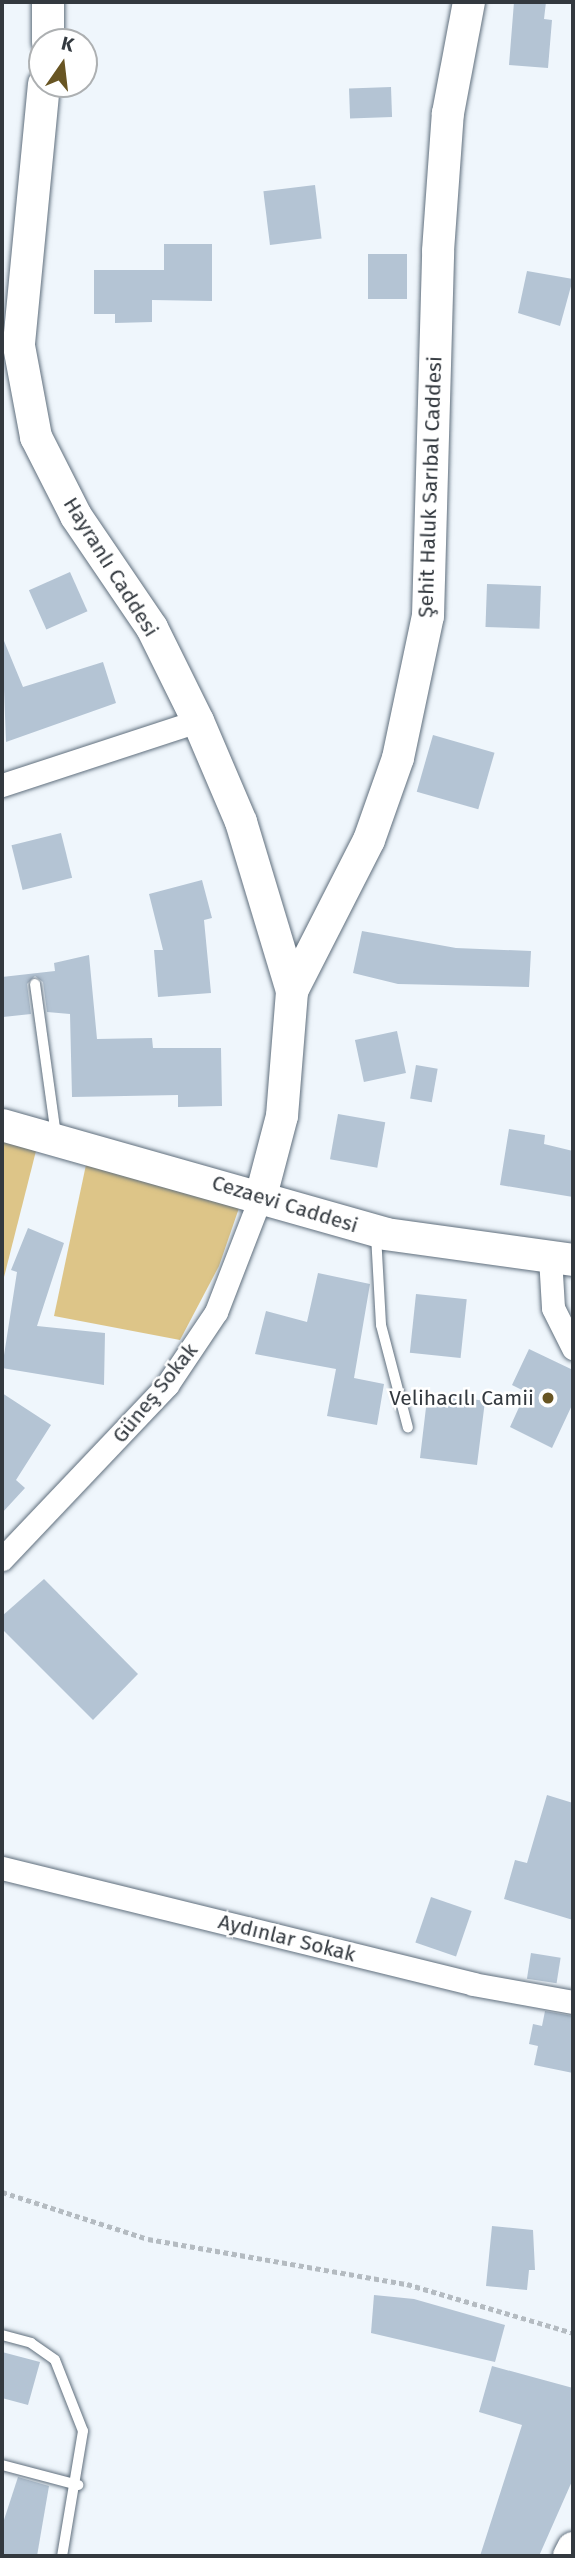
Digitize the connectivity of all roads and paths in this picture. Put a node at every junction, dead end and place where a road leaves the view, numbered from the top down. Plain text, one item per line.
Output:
1 (48, 2) edge
2 (469, 2) edge
3 (48, 28) edge
4 (43, 98) edge
5 (198, 721) junction
6 (2, 785) edge
7 (36, 984) dead end
8 (292, 991) junction
9 (2, 1125) edge
10 (57, 1136) junction
11 (261, 1196) junction
12 (376, 1231) junction
13 (562, 1258) edge
14 (573, 1348) edge
15 (408, 1428) dead end
16 (2, 1559) edge
17 (2, 1868) edge
18 (573, 2002) edge
19 (2, 2192) edge
20 (573, 2333) edge
21 (2, 2335) edge
22 (2, 2465) edge
23 (78, 2485) junction
24 (573, 2548) edge
25 (62, 2556) edge
26 (569, 2556) edge

1 - 3 street
2 - 8 street, Şehit Haluk Sarıbal Caddesi
4 - 5 street, Hayranlı Caddesi
5 - 6 street
5 - 8 street, Hayranlı Caddesi
7 - 10 lane
8 - 11 street, Şehit Haluk Sarıbal Caddesi
9 - 10 street, Cezaevi Caddesi
10 - 11 street, Cezaevi Caddesi
11 - 12 street, Cezaevi Caddesi
11 - 16 street, Güneş Sokak
12 - 13 street, Cezaevi Caddesi
12 - 15 lane
13 - 14 street
17 - 18 street, Aydınlar Sokak
19 - 20 path
21 - 23 lane
22 - 23 lane
23 - 25 lane
24 - 26 street

